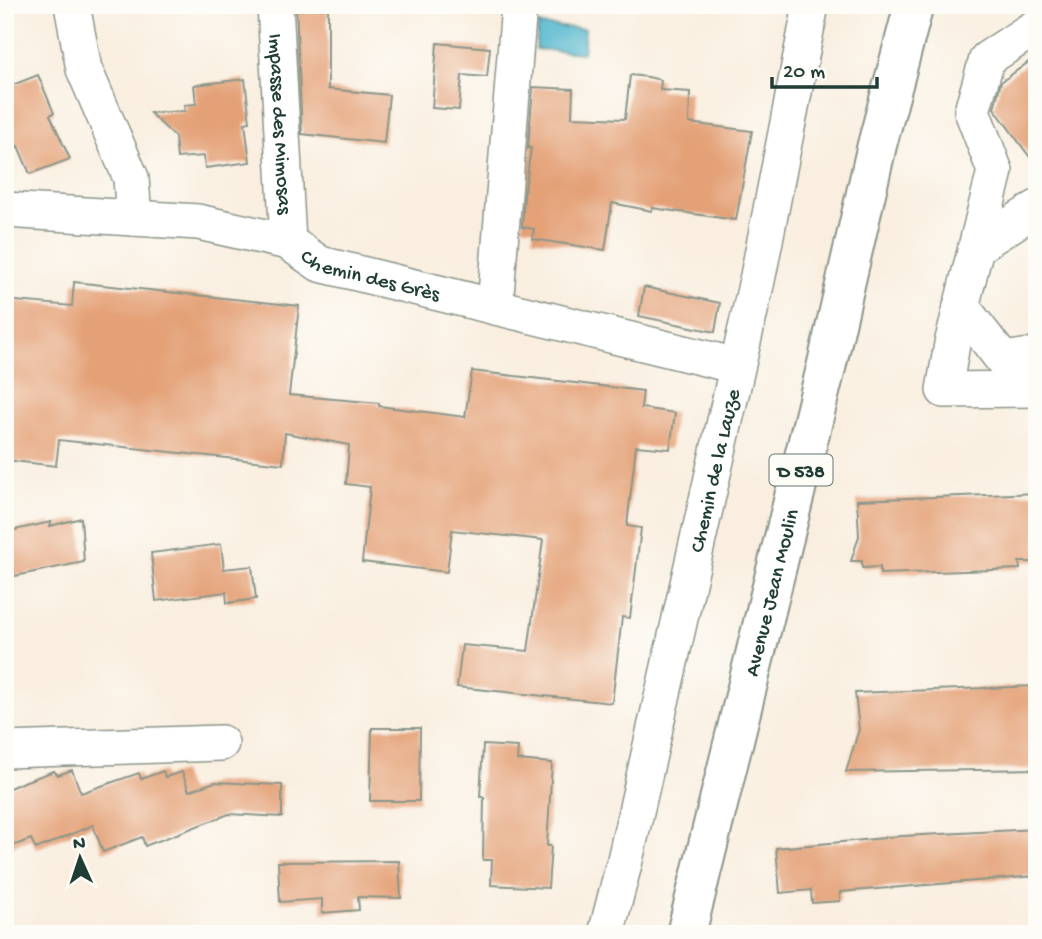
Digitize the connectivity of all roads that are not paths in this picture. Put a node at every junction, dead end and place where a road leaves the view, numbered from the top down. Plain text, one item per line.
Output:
1 (72, 5) edge
2 (275, 5) edge
3 (519, 5) edge
4 (811, 5) edge
5 (914, 5) edge
6 (1037, 26) edge
7 (1037, 208) edge
8 (5, 210) edge
9 (134, 218) junction
10 (288, 242) junction
11 (976, 247) junction
12 (961, 306) junction
13 (495, 307) junction
14 (1037, 355) edge
15 (737, 366) junction
16 (1037, 389) edge
17 (221, 743) dead end
18 (5, 750) edge
19 (606, 934) edge
20 (686, 934) edge

1 - 9 street
2 - 10 street, Impasse des Mimosas
3 - 13 street
4 - 15 street, Chemin de la Lauze
5 - 20 main road, Avenue Jean Moulin / D 538
6 - 11 street
7 - 11 street
8 - 9 street, Chemin des Grès
9 - 10 street, Chemin des Grès
10 - 13 street, Chemin des Grès
11 - 12 street
12 - 14 street
12 - 16 street
13 - 15 street, Chemin des Grès
15 - 19 street, Chemin de la Lauze
17 - 18 street

